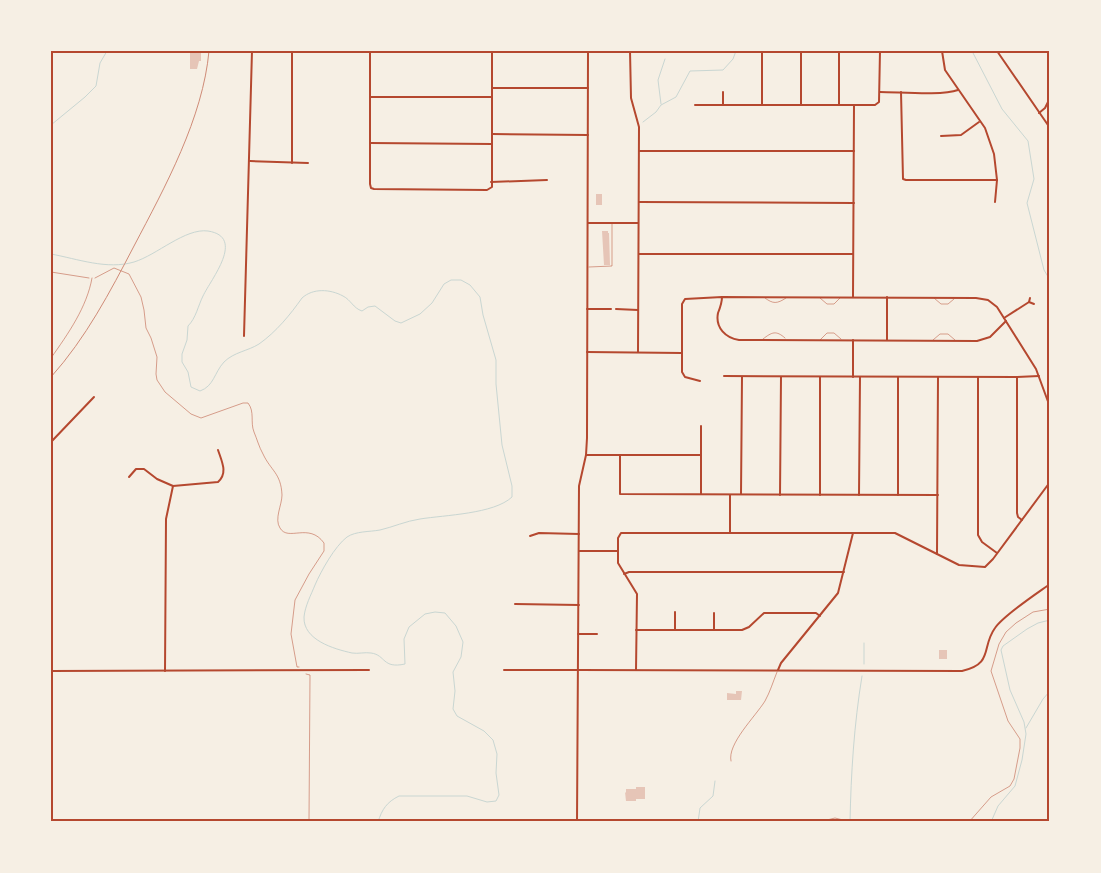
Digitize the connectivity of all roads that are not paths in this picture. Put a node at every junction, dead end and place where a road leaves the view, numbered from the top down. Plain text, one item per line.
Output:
1 (370, 51) edge
2 (492, 51) edge
3 (588, 51) edge
4 (630, 51) edge
5 (762, 51) edge
6 (801, 51) edge
7 (839, 51) edge
8 (880, 51) edge
9 (942, 51) edge
10 (996, 51) edge
11 (1048, 51) edge
12 (252, 52) edge
13 (292, 52) edge
14 (332, 52) edge
15 (492, 88) junction
16 (588, 88) junction
17 (958, 90) junction
18 (723, 92) dead end
19 (880, 92) junction
20 (901, 92) junction
21 (370, 97) junction
22 (492, 97) junction
23 (696, 105) dead end
24 (723, 105) junction
25 (762, 105) junction
26 (801, 105) junction
27 (839, 105) junction
28 (854, 105) junction
29 (1039, 112) junction
30 (980, 122) junction
31 (1050, 128) edge
32 (492, 134) junction
33 (588, 134) junction
34 (941, 136) dead end
35 (370, 144) junction
36 (492, 144) junction
37 (639, 151) junction
38 (854, 151) junction
39 (250, 161) junction
40 (292, 163) junction
41 (308, 163) dead end
42 (547, 180) dead end
43 (997, 180) junction
44 (492, 182) junction
45 (639, 202) junction
46 (995, 202) dead end
47 (854, 203) junction
48 (588, 223) junction
49 (612, 223) junction
50 (639, 223) junction
51 (639, 254) junction
52 (853, 254) junction
53 (587, 267) junction
54 (92, 278) road end
55 (722, 297) junction
56 (764, 297) junction
57 (787, 297) junction
58 (819, 297) junction
59 (842, 297) junction
60 (853, 297) junction
61 (887, 297) junction
62 (933, 297) junction
63 (957, 297) junction
64 (1030, 298) dead end
65 (1029, 302) junction
66 (1034, 304) dead end
67 (611, 309) dead end
68 (616, 309) dead end
69 (587, 310) junction
70 (638, 310) junction
71 (1004, 318) junction
72 (1006, 322) junction
73 (244, 336) dead end
74 (763, 339) junction
75 (787, 340) junction
76 (819, 340) junction
77 (842, 340) junction
78 (853, 340) junction
79 (887, 340) junction
80 (933, 341) junction
81 (956, 341) junction
82 (587, 352) junction
83 (638, 352) junction
84 (682, 353) junction
85 (51, 358) edge
86 (724, 376) dead end
87 (742, 376) junction
88 (1039, 376) junction
89 (781, 377) junction
90 (820, 377) junction
91 (853, 377) junction
92 (860, 377) junction
93 (898, 377) junction
94 (938, 377) junction
95 (978, 377) junction
96 (1017, 378) junction
97 (700, 380) dead end
98 (94, 397) dead end
99 (1050, 407) edge
100 (701, 426) dead end
101 (51, 442) edge
102 (218, 450) dead end
103 (586, 455) junction
104 (620, 455) junction
105 (701, 455) junction
106 (129, 477) dead end
107 (1050, 482) edge
108 (173, 486) junction
109 (701, 494) junction
110 (730, 494) junction
111 (741, 494) junction
112 (780, 494) junction
113 (820, 495) junction
114 (859, 495) junction
115 (898, 495) junction
116 (938, 495) junction
117 (1022, 520) junction
118 (730, 533) junction
119 (853, 533) junction
120 (579, 534) junction
121 (530, 536) dead end
122 (579, 551) junction
123 (618, 551) junction
124 (998, 553) junction
125 (937, 554) junction
126 (844, 572) junction
127 (624, 574) junction
128 (1050, 584) edge
129 (515, 604) dead end
130 (578, 605) junction
131 (675, 612) dead end
132 (714, 613) dead end
133 (820, 616) junction
134 (636, 630) junction
135 (675, 630) junction
136 (714, 630) junction
137 (578, 634) junction
138 (597, 634) dead end
139 (165, 670) junction
140 (369, 670) dead end
141 (504, 670) dead end
142 (578, 670) junction
143 (636, 670) junction
144 (51, 671) edge
145 (778, 671) junction
146 (731, 761) dead end
147 (577, 822) edge

1 - 21 street
2 - 15 street
3 - 16 street
4 - 37 street
5 - 25 street
6 - 26 street
7 - 27 street
8 - 19 street
9 - 17 street
10 - 29 street
11 - 29 street
12 - 13 street
12 - 39 street
13 - 14 street
13 - 40 street
15 - 16 street
15 - 22 street
16 - 33 street
17 - 20 street
17 - 30 street
18 - 24 street
19 - 20 street
19 - 28 street
20 - 43 street
21 - 22 street
21 - 35 street
22 - 32 street
23 - 24 street
24 - 25 street
25 - 26 street
26 - 27 street
27 - 28 street
28 - 38 street
29 - 31 street
30 - 34 street
30 - 43 street
32 - 33 street
32 - 36 street
33 - 48 street
35 - 36 street
35 - 44 street
36 - 44 street
37 - 38 street
37 - 45 street
38 - 47 street
39 - 40 street
39 - 73 street
40 - 41 street
42 - 44 street
43 - 46 street
45 - 47 street
45 - 50 street
47 - 52 street
48 - 49 street
48 - 53 street
49 - 50 street
49 - 53 lane
50 - 51 street
51 - 52 street
51 - 70 street
52 - 60 street
53 - 69 street
54 - 85 lane
55 - 56 street
55 - 74 street
55 - 84 street
56 - 57 street
56 - 57 lane
57 - 58 street
58 - 59 street
58 - 59 lane
59 - 60 street
60 - 61 street
61 - 62 street
61 - 79 street
62 - 63 street
62 - 63 lane
63 - 71 street
64 - 65 street
65 - 66 street
65 - 71 street
67 - 69 street
68 - 70 street
69 - 82 street
70 - 83 street
71 - 72 street
72 - 81 street
72 - 88 street
74 - 75 street
74 - 75 lane
75 - 76 street
76 - 77 street
76 - 77 lane
77 - 78 street
78 - 79 street
78 - 91 street
79 - 80 street
80 - 81 street
80 - 81 lane
82 - 83 street
82 - 103 street
83 - 84 street
84 - 97 street
86 - 87 street
87 - 89 street
87 - 111 street
88 - 96 street
88 - 99 street
89 - 90 street
89 - 112 street
90 - 91 street
90 - 113 street
91 - 92 street
92 - 93 street
92 - 114 street
93 - 94 street
93 - 115 street
94 - 95 street
94 - 116 street
95 - 96 street
95 - 124 street
96 - 117 street
98 - 101 street
100 - 105 street
102 - 108 street
103 - 104 street
103 - 120 street
104 - 105 street
104 - 109 street
105 - 109 street
106 - 108 street
107 - 117 street
108 - 139 street
109 - 110 street
110 - 111 street
110 - 118 street
111 - 112 street
112 - 113 street
113 - 114 street
114 - 115 street
115 - 116 street
116 - 125 street
117 - 124 street
118 - 119 street
118 - 123 street
119 - 125 street
119 - 126 street
120 - 121 street
120 - 122 street
122 - 123 street
122 - 130 street
123 - 127 street
124 - 125 street
126 - 127 street
126 - 133 street
127 - 134 street
128 - 145 street
129 - 130 street
130 - 137 street
131 - 135 street
132 - 136 street
133 - 136 street
133 - 145 street
134 - 135 street
134 - 143 street
135 - 136 street
137 - 138 street
137 - 142 street
139 - 140 street
139 - 144 street
141 - 142 street
142 - 143 street
142 - 147 street
143 - 145 street
145 - 146 lane

